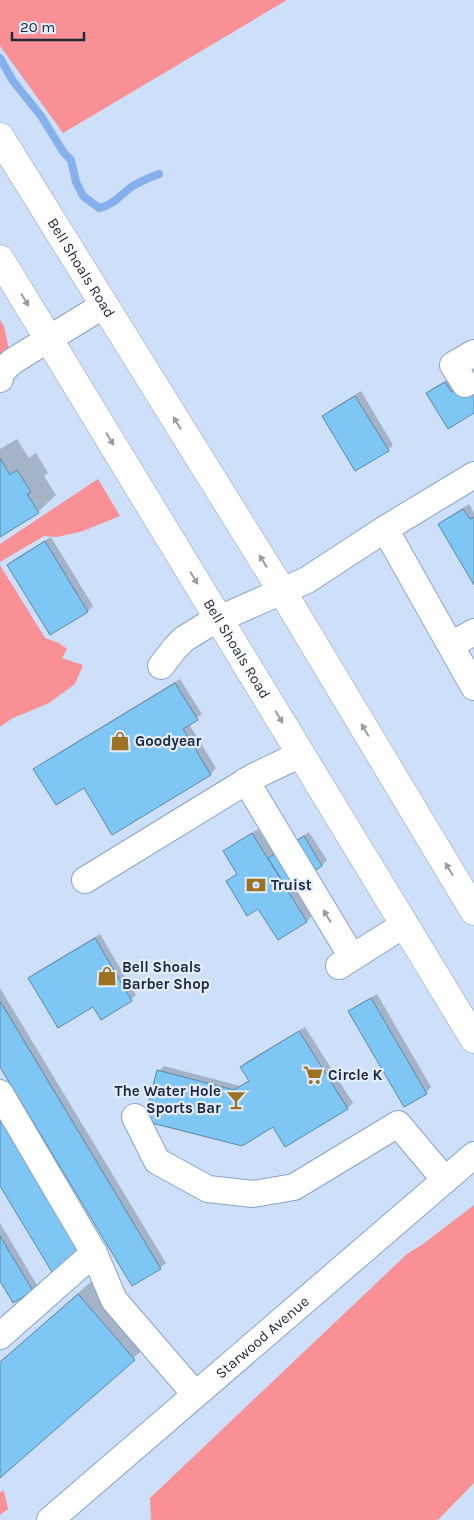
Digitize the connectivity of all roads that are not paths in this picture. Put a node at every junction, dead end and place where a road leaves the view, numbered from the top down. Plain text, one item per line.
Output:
1 (0, 137) edge
2 (0, 258) edge
3 (104, 305) junction
4 (48, 338) junction
5 (2, 387) edge
6 (474, 475) edge
7 (385, 529) junction
8 (282, 592) junction
9 (220, 620) junction
10 (474, 632) edge
11 (451, 645) junction
12 (161, 666) dead end
13 (474, 687) edge
14 (301, 754) junction
15 (246, 781) junction
16 (85, 880) dead end
17 (474, 911) edge
18 (405, 924) junction
19 (474, 1039) edge
20 (0, 1093) edge
21 (136, 1117) dead end
22 (474, 1155) edge
23 (445, 1180) junction
24 (94, 1253) junction
25 (0, 1336) edge
26 (196, 1394) junction
27 (50, 1520) edge

1 - 3 main road, Bell Shoals Road
2 -> 4 main road, Bell Shoals Road
3 - 4 street
8 -> 3 main road, Bell Shoals Road
4 - 5 street
4 -> 9 main road, Bell Shoals Road
6 - 7 street
7 - 8 street
7 - 11 street
8 - 9 street
17 -> 8 main road, Bell Shoals Road
9 - 12 street
9 -> 14 main road, Bell Shoals Road
10 - 11 street
11 - 13 street
14 - 15 street
14 - 18 main road, Bell Shoals Road
15 - 16 street
18 -> 15 street
18 - 19 main road, Bell Shoals Road
20 - 24 street
21 - 23 street
22 - 23 street, Starwood Avenue
23 - 26 street, Starwood Avenue
24 - 25 street
24 - 26 street
26 - 27 street, Starwood Avenue

